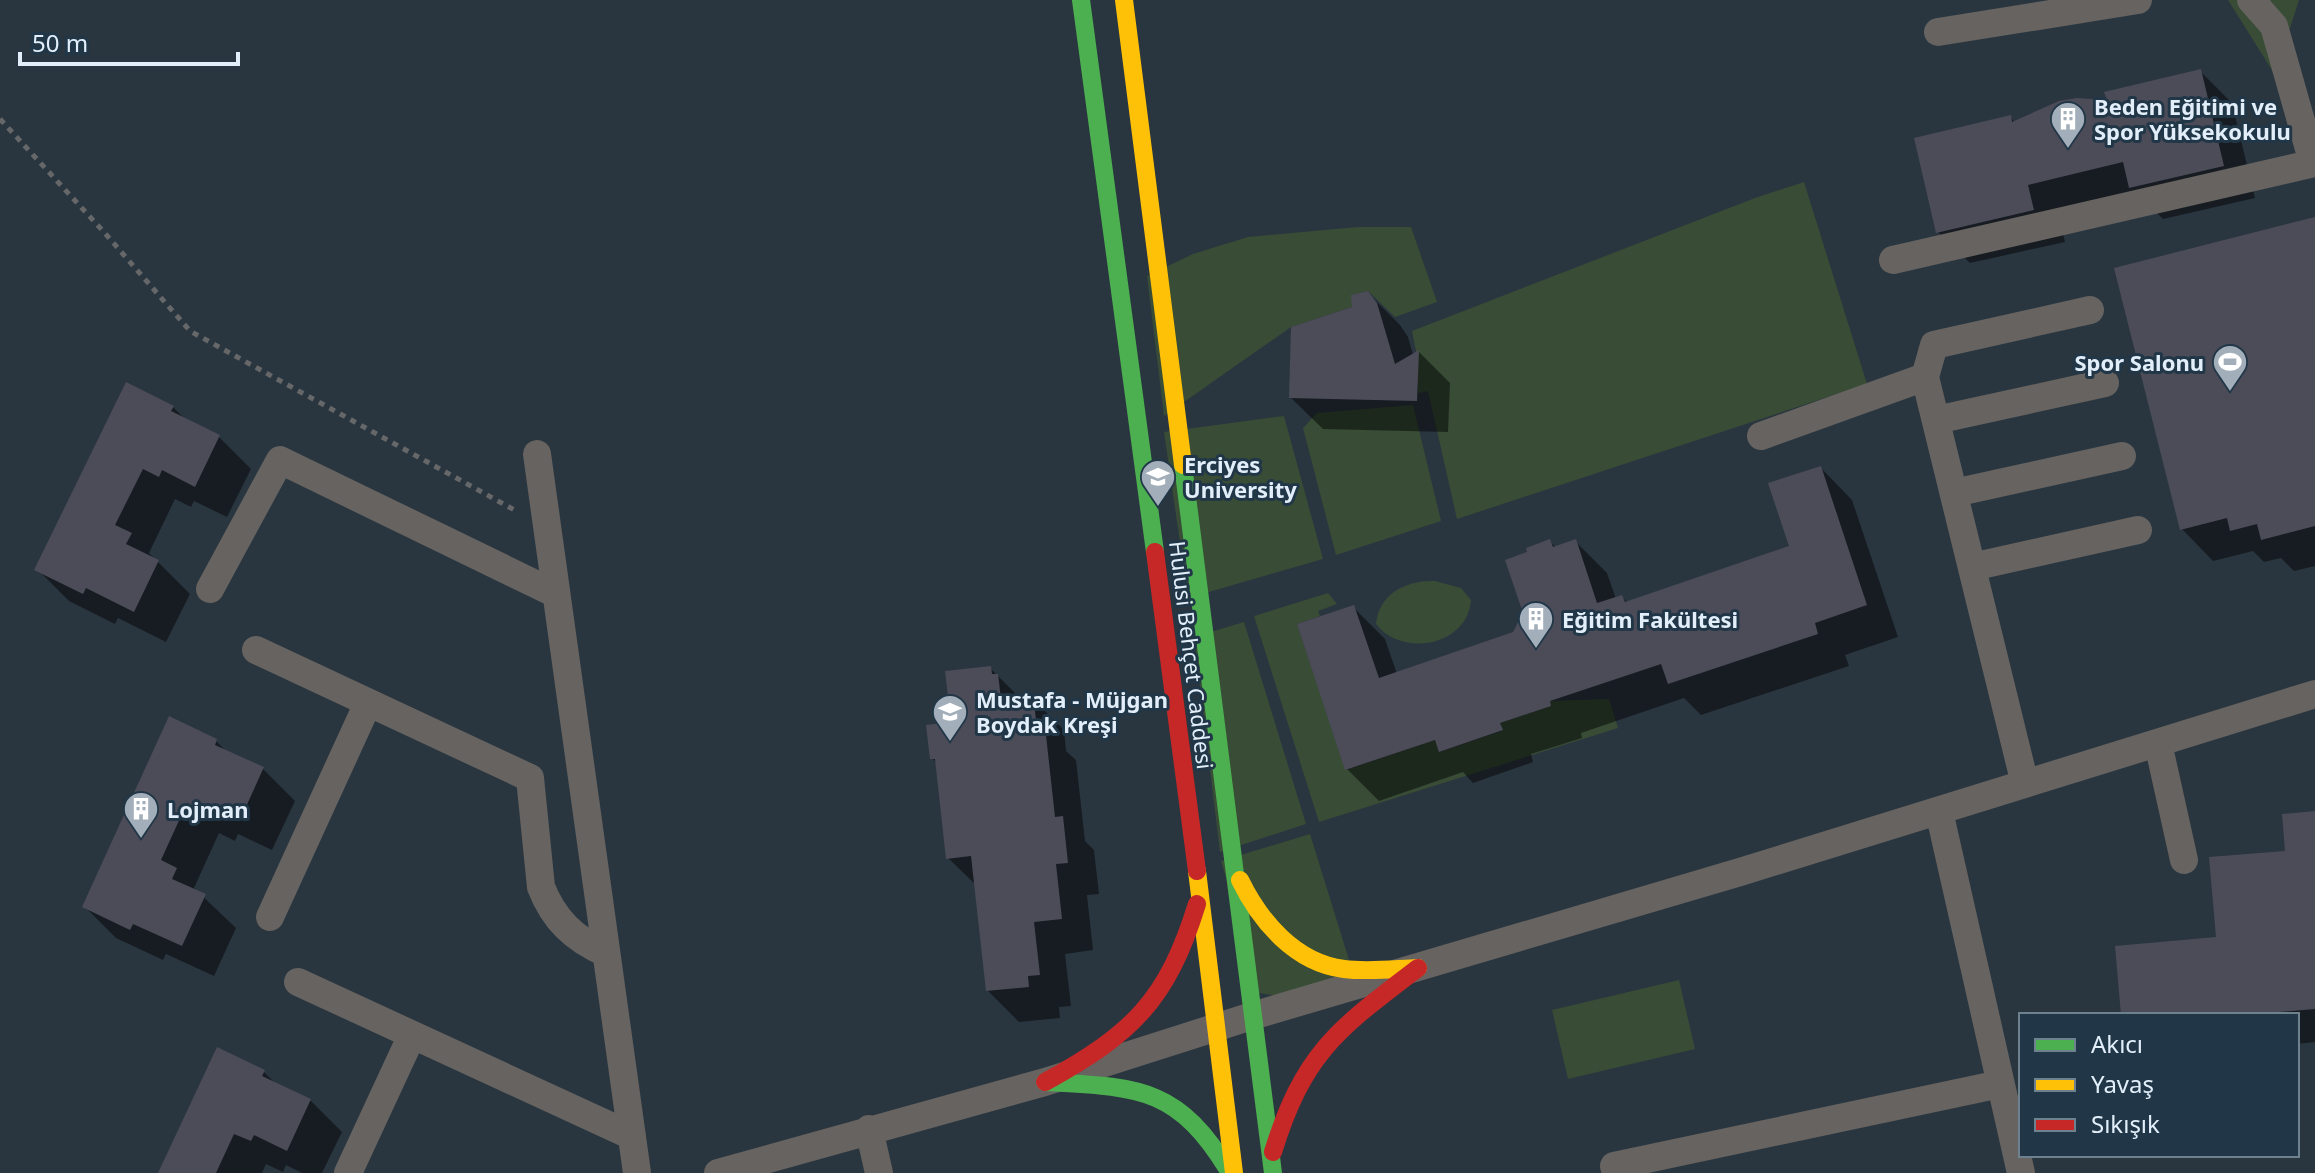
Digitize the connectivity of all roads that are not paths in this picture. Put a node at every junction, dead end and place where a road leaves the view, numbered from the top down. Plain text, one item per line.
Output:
1 (1081, 0) edge
2 (1124, 0) edge
3 (2138, 0) edge
4 (2251, 0) edge
5 (1938, 32) dead end
6 (2314, 163) edge
7 (1893, 260) dead end
8 (2090, 310) dead end
9 (1925, 377) junction
10 (2105, 383) dead end
11 (1936, 420) junction
12 (1761, 436) dead end
13 (537, 454) dead end
14 (2122, 456) dead end
15 (1954, 493) junction
16 (2138, 530) dead end
17 (1972, 567) junction
18 (210, 589) dead end
19 (556, 594) junction
20 (256, 650) dead end
21 (2315, 694) edge
22 (368, 703) junction
23 (2158, 743) junction
24 (2025, 784) junction
25 (1939, 811) junction
26 (2184, 860) dead end
27 (1233, 865) junction
28 (1199, 896) junction
29 (270, 917) dead end
30 (606, 953) junction
31 (1418, 968) junction
32 (298, 982) dead end
33 (1252, 1016) junction
34 (1218, 1028) junction
35 (412, 1035) junction
36 (1045, 1082) junction
37 (2000, 1084) junction
38 (869, 1129) junction
39 (632, 1136) junction
40 (1272, 1167) edge
41 (348, 1173) edge
42 (637, 1173) edge
43 (718, 1173) edge
44 (879, 1173) edge
45 (1232, 1173) edge
46 (1616, 1173) edge
47 (2021, 1173) edge

1 - 28 street, Hulusi Behçet Caddesi
2 - 27 street, Hulusi Behçet Caddesi
3 - 5 street
4 - 6 street
6 - 7 street
8 - 9 street
9 - 11 street
9 - 12 street
10 - 11 street
11 - 15 street
13 - 19 street
14 - 15 street
15 - 17 street
16 - 17 street
17 - 24 street
18 - 19 street
19 - 30 street
20 - 22 street
21 - 23 street
22 - 29 street
22 - 30 street
23 - 24 street
23 - 26 street
24 - 25 street
25 - 31 street
25 - 37 street
27 - 31 street
27 - 33 street, Hulusi Behçet Caddesi
28 - 34 street, Hulusi Behçet Caddesi
28 - 36 street
30 - 39 street
31 - 33 street
31 - 40 street
32 - 35 street
33 - 34 street
33 - 40 street, Hulusi Behçet Caddesi
34 - 36 street
34 - 45 street, Hulusi Behçet Caddesi
35 - 39 street
35 - 41 street
36 - 38 street
36 - 45 street
37 - 46 street
37 - 47 street
38 - 43 street
38 - 44 street
39 - 42 street

